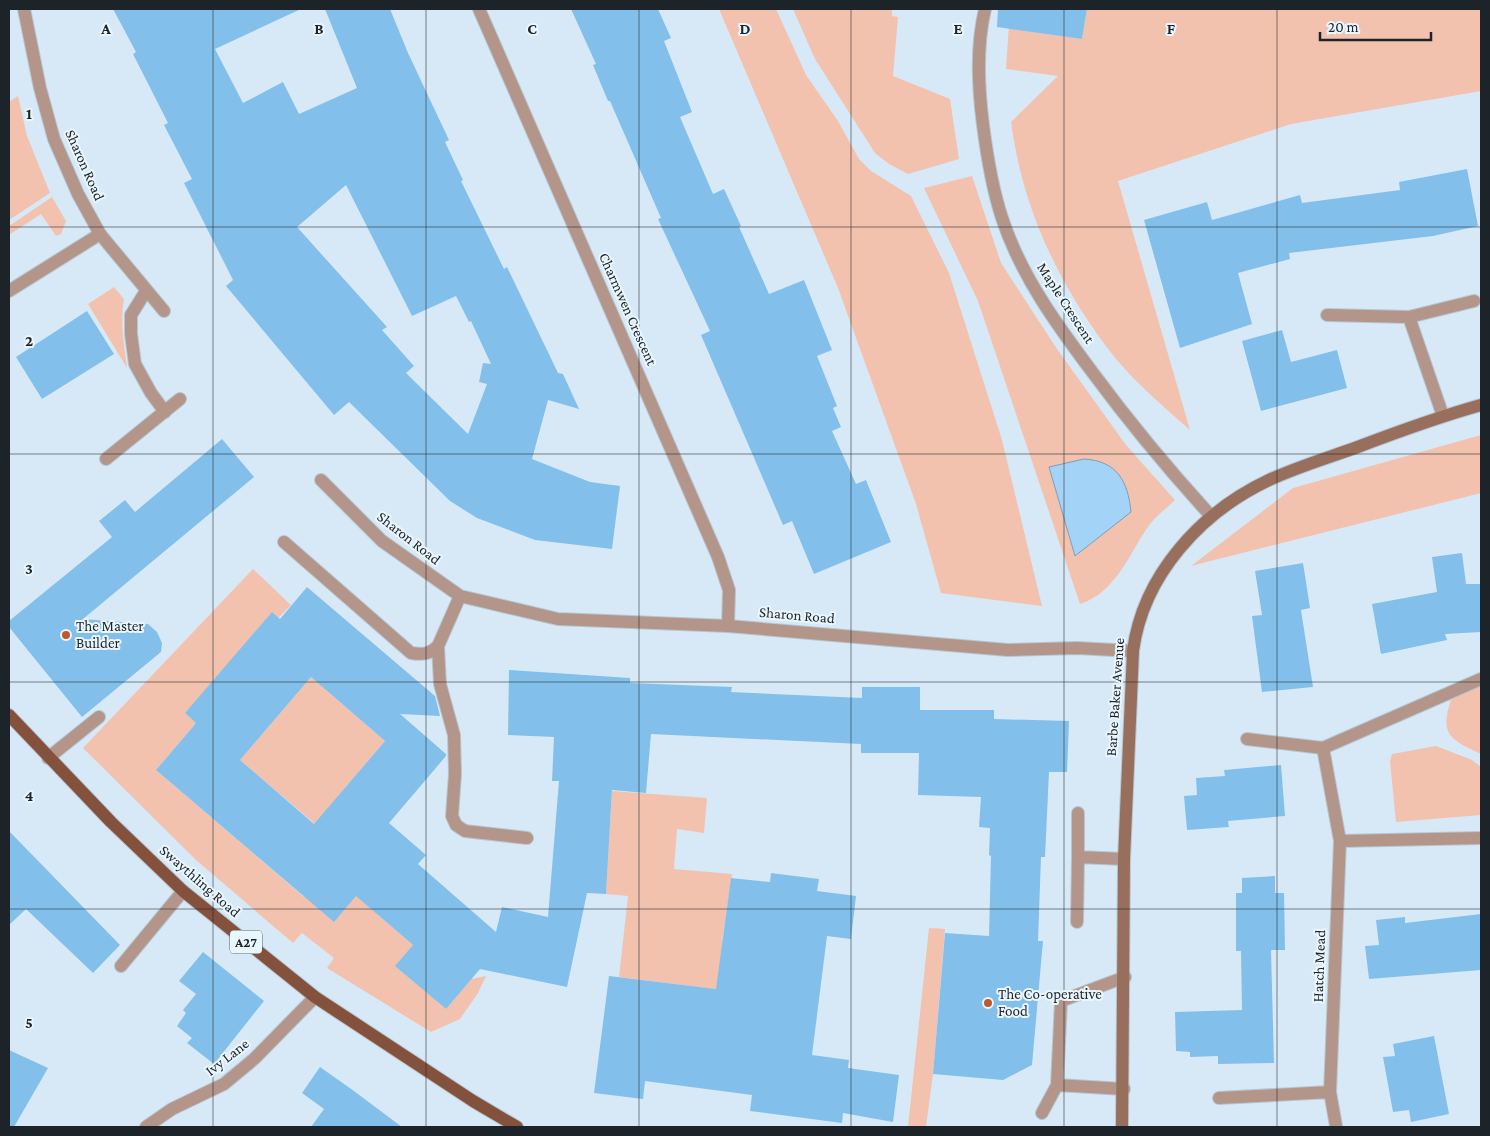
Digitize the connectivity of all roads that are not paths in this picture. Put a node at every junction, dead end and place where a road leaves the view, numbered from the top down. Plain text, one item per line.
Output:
1 (24, 9) edge
2 (479, 9) edge
3 (985, 9) edge
4 (100, 234) junction
5 (146, 290) junction
6 (9, 291) edge
7 (1474, 301) dead end
8 (164, 310) dead end
9 (1327, 315) dead end
10 (1409, 317) junction
11 (180, 399) dead end
12 (1481, 405) edge
13 (165, 412) junction
14 (1443, 416) junction
15 (106, 460) dead end
16 (321, 480) dead end
17 (1211, 516) junction
18 (284, 542) dead end
19 (460, 596) junction
20 (728, 626) junction
21 (438, 646) junction
22 (1133, 651) junction
23 (1481, 679) edge
24 (9, 715) edge
25 (99, 717) dead end
26 (1247, 739) dead end
27 (1323, 748) junction
28 (48, 758) junction
29 (1078, 814) dead end
30 (527, 838) dead end
31 (1481, 838) edge
32 (1340, 841) junction
33 (1078, 857) junction
34 (1124, 859) junction
35 (183, 891) junction
36 (1076, 922) dead end
37 (121, 966) dead end
38 (1125, 977) junction
39 (315, 997) junction
40 (1058, 1085) junction
41 (1124, 1089) junction
42 (1330, 1092) junction
43 (1219, 1098) dead end
44 (1042, 1113) dead end
45 (1336, 1126) dead end
46 (146, 1127) edge
47 (517, 1127) edge
48 (1122, 1127) edge

1 - 4 street, Sharon Road
2 - 20 street, Charmwen Crescent
3 - 17 street, Maple Crescent
4 - 5 street, Sharon Road
4 - 6 street
5 - 8 street, Sharon Road
5 - 13 street
7 - 10 street
9 - 10 street
10 - 14 street
11 - 13 street
12 - 14 street, Barbe Baker Avenue
13 - 15 street
14 - 17 street, Barbe Baker Avenue
16 - 19 street, Sharon Road
17 - 22 street, Barbe Baker Avenue
18 - 21 street
19 - 20 street, Sharon Road
19 - 21 street
20 - 22 street, Sharon Road
21 - 30 street
22 - 34 street, Barbe Baker Avenue
23 - 27 street
24 - 28 main road, Swaythling Road / A27
25 - 28 street
26 - 27 street
27 - 32 street, Hatch Mead
28 - 35 main road, Swaythling Road / A27
29 - 33 street
31 - 32 street
32 - 42 street, Hatch Mead
33 - 34 street
33 - 36 street
34 - 38 street, Barbe Baker Avenue
35 - 37 street
35 - 39 main road, Swaythling Road / A27
38 - 40 street
38 - 41 street, Barbe Baker Avenue
39 - 46 street, Ivy Lane
39 - 47 main road, Swaythling Road / A27
40 - 41 street
40 - 44 street
41 - 48 street, Barbe Baker Avenue
42 - 43 street
42 - 45 street, Hatch Mead

